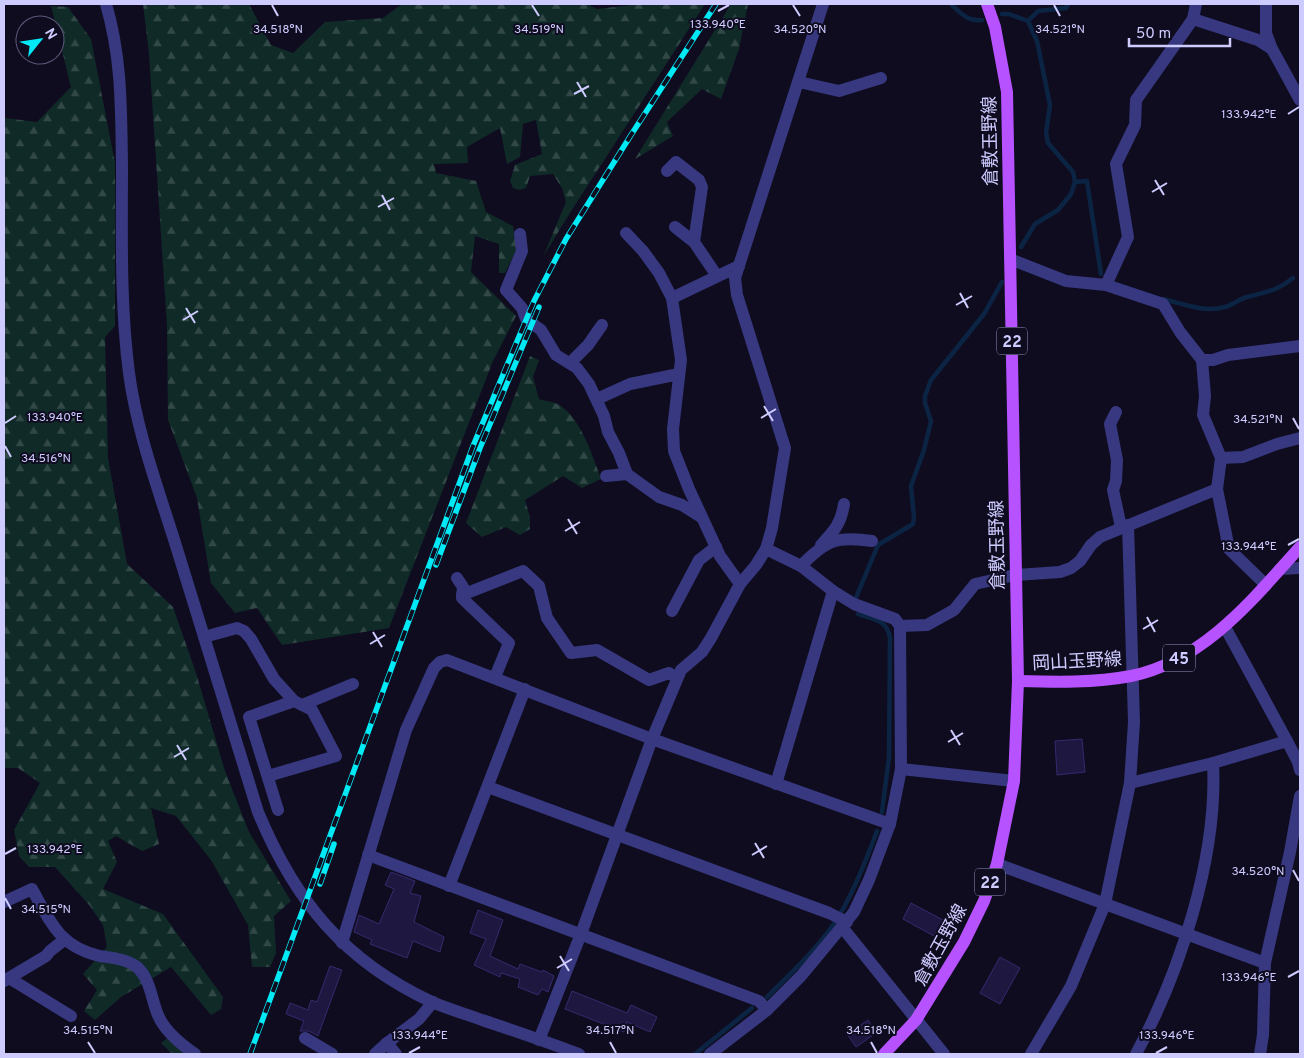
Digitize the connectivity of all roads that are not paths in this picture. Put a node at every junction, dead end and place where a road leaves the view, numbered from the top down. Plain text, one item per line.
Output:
1 (106, 4) edge
2 (823, 4) edge
3 (987, 4) edge
4 (1196, 4) edge
5 (1266, 4) edge
6 (1193, 19) junction
7 (1272, 49) junction
8 (881, 78) dead end
9 (799, 82) junction
10 (1300, 100) edge
11 (667, 171) dead end
12 (675, 227) dead end
13 (626, 233) dead end
14 (520, 234) dead end
15 (694, 242) junction
16 (1010, 259) junction
17 (740, 266) junction
18 (717, 276) junction
19 (1106, 285) junction
20 (672, 298) junction
21 (602, 325) dead end
22 (1300, 346) edge
23 (1202, 360) junction
24 (570, 363) junction
25 (679, 374) junction
26 (597, 399) junction
27 (1116, 412) dead end
28 (1300, 438) edge
29 (1221, 458) junction
30 (627, 474) junction
31 (606, 476) dead end
32 (1217, 489) junction
33 (844, 504) dead end
34 (702, 518) junction
35 (1124, 526) junction
36 (872, 541) dead end
37 (716, 547) junction
38 (1300, 547) edge
39 (766, 549) junction
40 (818, 549) junction
41 (802, 566) junction
42 (1300, 568) edge
43 (1280, 569) junction
44 (1015, 575) junction
45 (457, 578) dead end
46 (740, 584) junction
47 (1266, 584) junction
48 (833, 591) junction
49 (462, 595) junction
50 (672, 610) dead end
51 (900, 626) junction
52 (1224, 627) junction
53 (204, 637) junction
54 (1132, 676) junction
55 (495, 677) junction
56 (678, 678) junction
57 (1018, 680) junction
58 (353, 684) dead end
59 (525, 689) junction
60 (298, 703) junction
61 (652, 739) junction
62 (1287, 741) junction
63 (1213, 763) junction
64 (901, 769) junction
65 (1300, 770) edge
66 (268, 776) junction
67 (1014, 781) junction
68 (1130, 782) junction
69 (776, 784) junction
70 (488, 787) junction
71 (1300, 796) edge
72 (278, 810) dead end
73 (890, 824) junction
74 (618, 834) junction
75 (368, 855) junction
76 (997, 864) junction
77 (449, 886) junction
78 (4, 902) edge
79 (1105, 904) junction
80 (845, 924) junction
81 (581, 934) junction
82 (1187, 934) junction
83 (64, 940) junction
84 (342, 943) junction
85 (1265, 963) junction
86 (6, 980) edge
87 (433, 1002) junction
88 (767, 1010) junction
89 (71, 1016) dead end
90 (916, 1020) junction
91 (305, 1038) dead end
92 (540, 1040) junction
93 (387, 1043) junction
94 (195, 1054) edge
95 (332, 1054) edge
96 (375, 1054) edge
97 (396, 1054) edge
98 (578, 1054) edge
99 (710, 1054) edge
100 (884, 1054) edge
101 (944, 1054) edge
102 (1031, 1054) edge
103 (1136, 1054) edge
104 (1260, 1054) edge

1 - 53 street
2 - 9 street
3 - 16 main road, 倉敷玉野線 / 22
4 - 6 street
5 - 7 street
6 - 7 street
6 - 19 street
7 - 10 street
8 - 9 street
9 - 17 street
11 - 15 street
12 - 15 street
13 - 20 street
14 - 24 street
15 - 18 street
16 - 19 street
16 - 44 main road, 倉敷玉野線 / 22
17 - 18 street
17 - 39 street
18 - 20 street
19 - 23 street
20 - 25 street
21 - 24 street
22 - 23 street
23 - 29 street
24 - 26 street
25 - 26 street
25 - 34 street
26 - 30 street
27 - 35 street
28 - 29 street
29 - 32 street
30 - 31 street
30 - 34 street
32 - 35 street
32 - 47 street
33 - 40 street
34 - 37 street
35 - 44 street
35 - 54 street
36 - 40 street
37 - 46 street
37 - 50 street
38 - 43 main road, 岡山玉野線 / 45
39 - 41 street
39 - 46 street
40 - 41 street
41 - 48 street
42 - 43 street
43 - 47 main road, 岡山玉野線 / 45
44 - 51 street
44 - 57 main road, 倉敷玉野線 / 22
45 - 49 street
46 - 56 street
47 - 52 main road, 岡山玉野線 / 45
48 - 51 street
48 - 69 street
49 - 55 street
49 - 56 street
51 - 64 street
52 - 54 main road, 岡山玉野線 / 45
52 - 62 street
53 - 60 street
53 - 84 street
54 - 57 main road, 岡山玉野線 / 45
54 - 68 street
55 - 59 street
55 - 75 street
56 - 61 street
57 - 67 main road, 倉敷玉野線 / 22
58 - 60 street
59 - 61 street
59 - 70 street
60 - 66 street
60 - 66 street
61 - 69 street
61 - 74 street
62 - 63 street
62 - 65 street
63 - 68 street
63 - 82 street
64 - 67 street
64 - 73 street
66 - 72 street
67 - 76 main road, 倉敷玉野線 / 22
68 - 79 street
69 - 73 street
70 - 74 street
70 - 77 street
71 - 85 street
73 - 80 street
74 - 80 street
74 - 81 street
75 - 77 street
75 - 84 street
76 - 79 street
76 - 90 main road, 倉敷玉野線 / 22
77 - 81 street
78 - 83 street
79 - 82 street
79 - 102 street
80 - 88 street
80 - 90 street
81 - 88 street
81 - 92 street
82 - 85 street
82 - 103 street
83 - 86 street
83 - 94 street
84 - 87 street
85 - 104 street
86 - 89 street
87 - 92 street
87 - 93 street
88 - 99 street
90 - 100 main road, 倉敷玉野線 / 22
90 - 101 street
91 - 95 street
92 - 98 street
93 - 96 street
93 - 97 street

